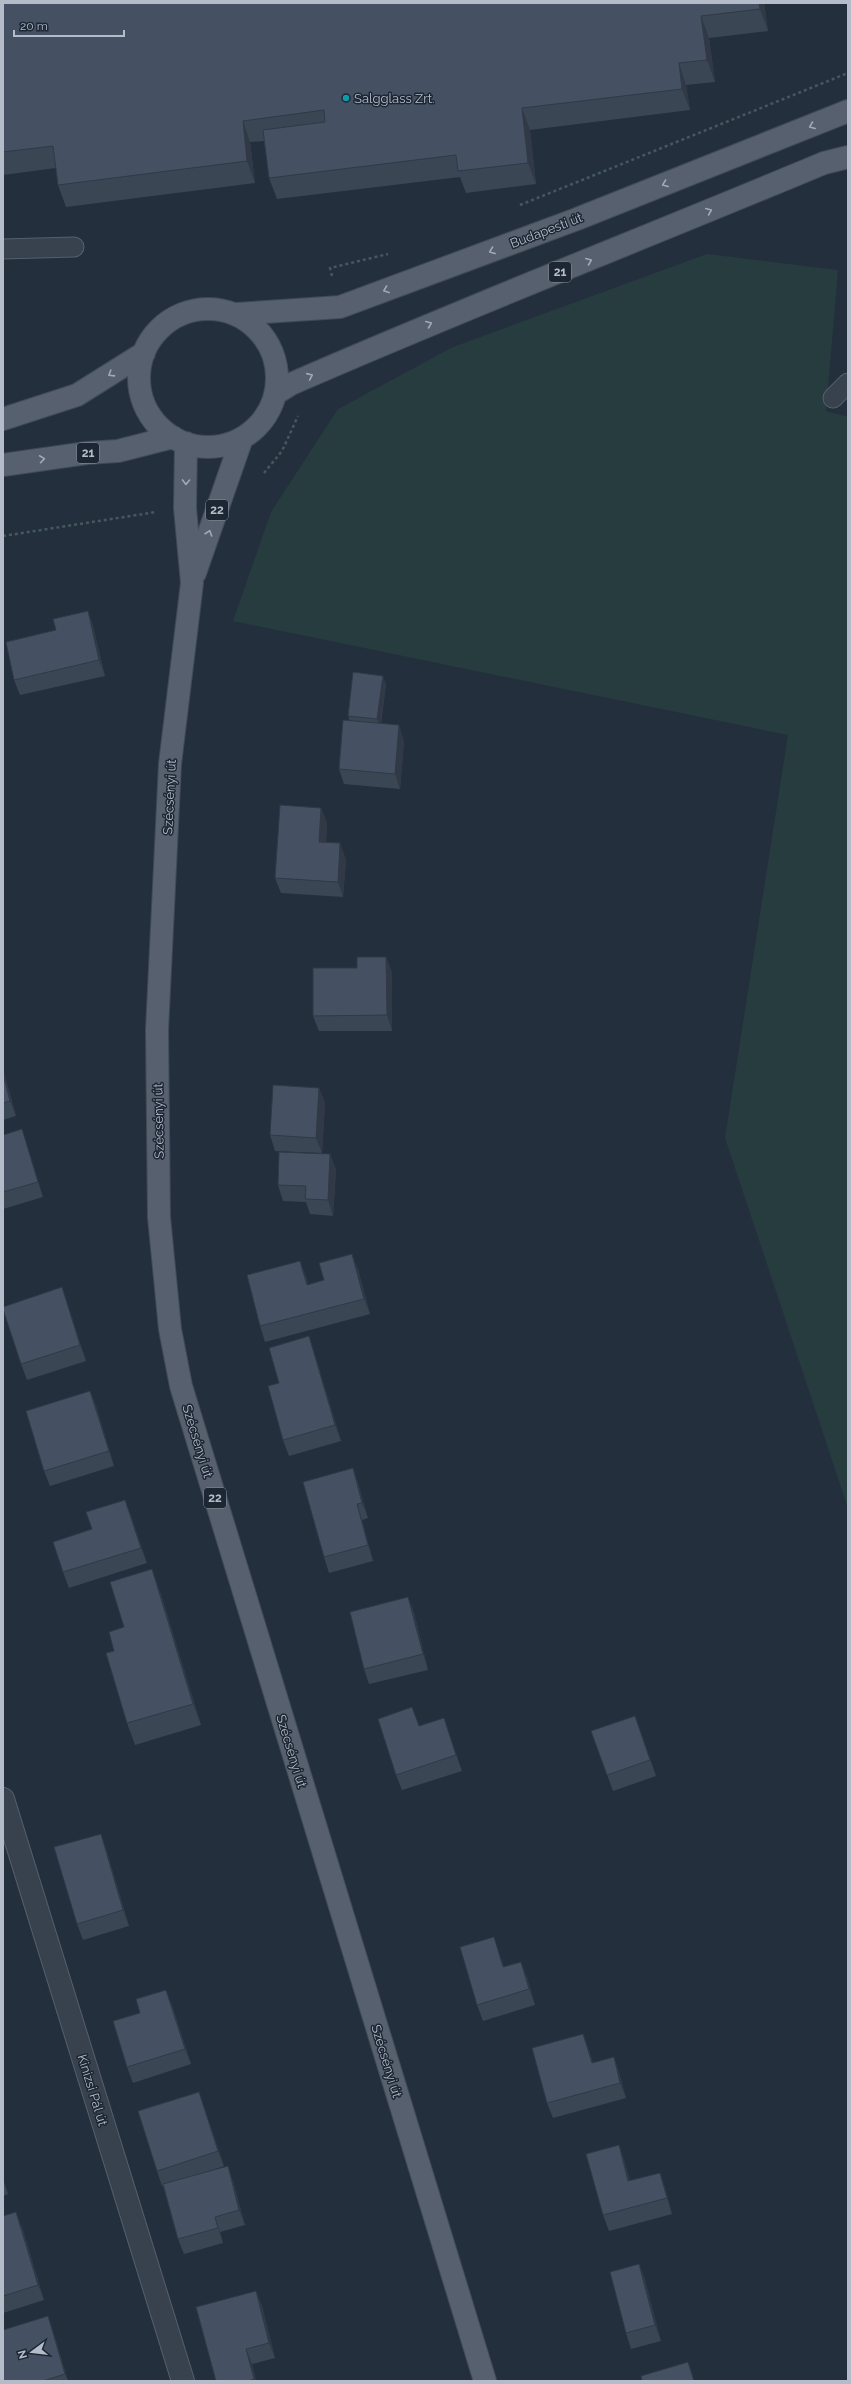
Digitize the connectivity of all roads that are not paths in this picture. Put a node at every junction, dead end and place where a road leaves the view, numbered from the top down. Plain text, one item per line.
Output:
1 (848, 110) edge
2 (848, 157) edge
3 (74, 247) dead end
4 (3, 249) edge
5 (236, 314) junction
6 (144, 353) junction
7 (848, 383) edge
8 (276, 394) junction
9 (833, 398) dead end
10 (3, 419) edge
11 (242, 438) junction
12 (180, 440) junction
13 (3, 465) edge
14 (192, 583) junction
15 (3, 1799) edge
16 (182, 2381) edge
17 (485, 2381) edge

1 -> 5 main road, Budapesti út / 21
8 -> 2 main road, 21
3 - 4 lane
5 - 6 main road, 21
5 - 8 main road, 21
6 -> 10 main road, 21
6 - 12 main road, 21
7 - 9 lane
8 - 11 main road, 21
11 - 12 main road, 21
14 -> 11 main road, Szécsényi út / 22
13 -> 12 main road, 21
12 -> 14 main road, Szécsényi út / 22
14 - 17 main road, Szécsényi út / 22
15 - 16 street, Kinizsi Pál út

